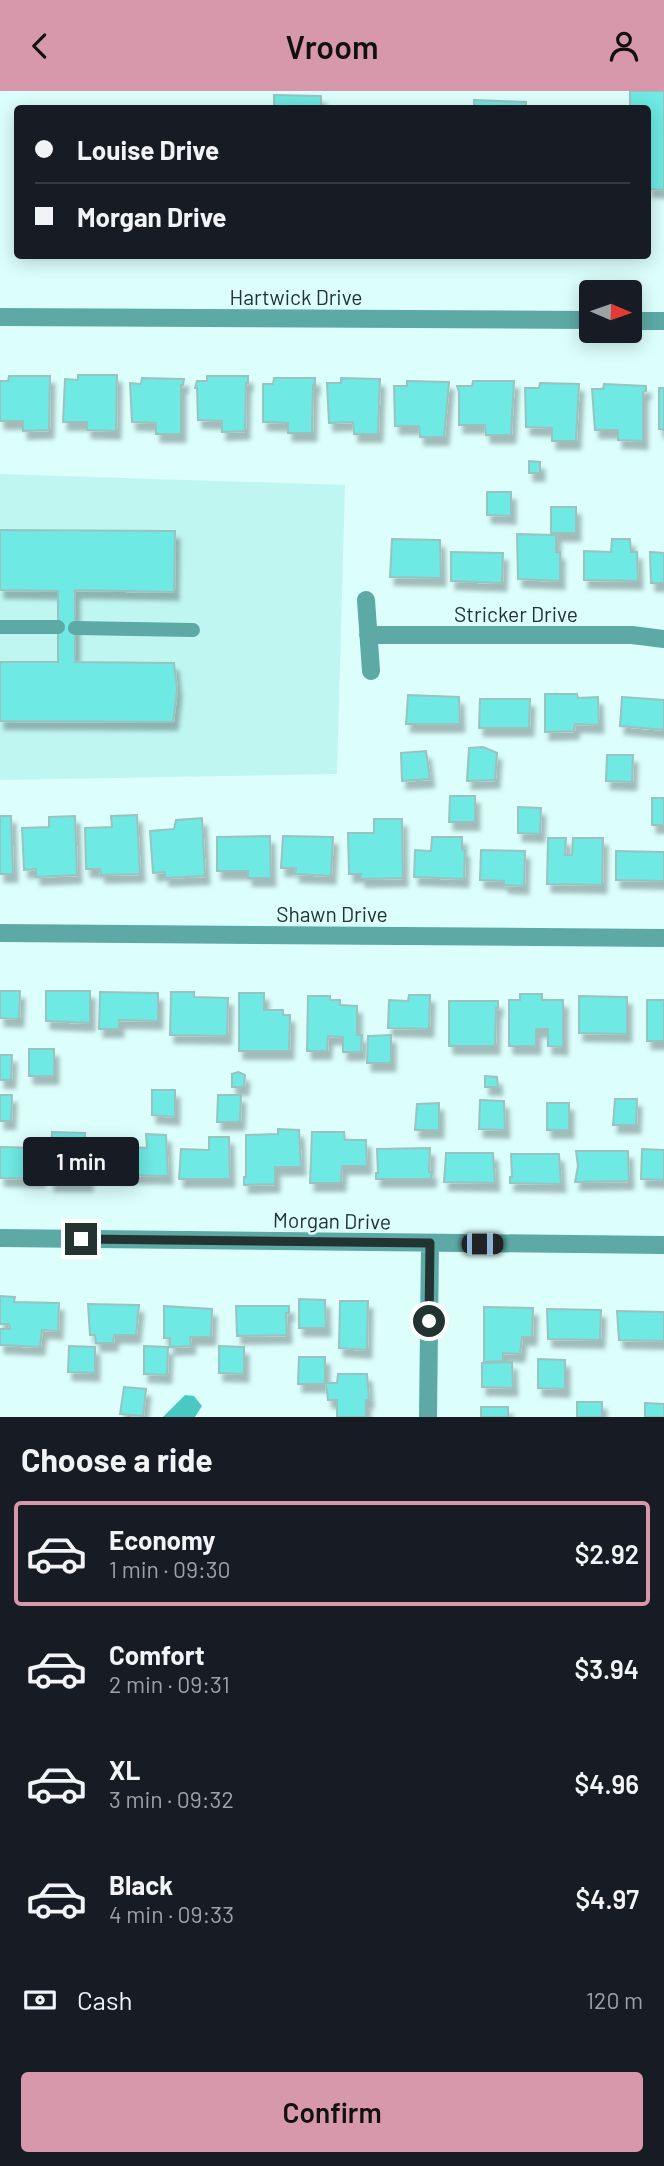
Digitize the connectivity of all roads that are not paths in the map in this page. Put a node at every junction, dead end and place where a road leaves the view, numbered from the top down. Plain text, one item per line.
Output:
1 (0, 317) edge
2 (579, 320) edge
3 (642, 321) edge
4 (664, 321) edge
5 (366, 600) dead end
6 (0, 627) edge
7 (58, 627) dead end
8 (75, 628) dead end
9 (193, 629) dead end
10 (368, 635) junction
11 (664, 639) edge
12 (372, 671) dead end
13 (0, 933) edge
14 (664, 938) edge
15 (0, 1238) edge
16 (430, 1243) junction
17 (664, 1245) edge
18 (428, 1417) edge

1 - 2 street, Hartwick Drive
3 - 4 street
5 - 10 street
6 - 7 lane
8 - 9 lane
10 - 11 street, Stricker Drive
10 - 12 street
13 - 14 street, Shawn Drive
15 - 16 street, Morgan Drive
16 - 17 street, Morgan Drive
16 - 18 street

